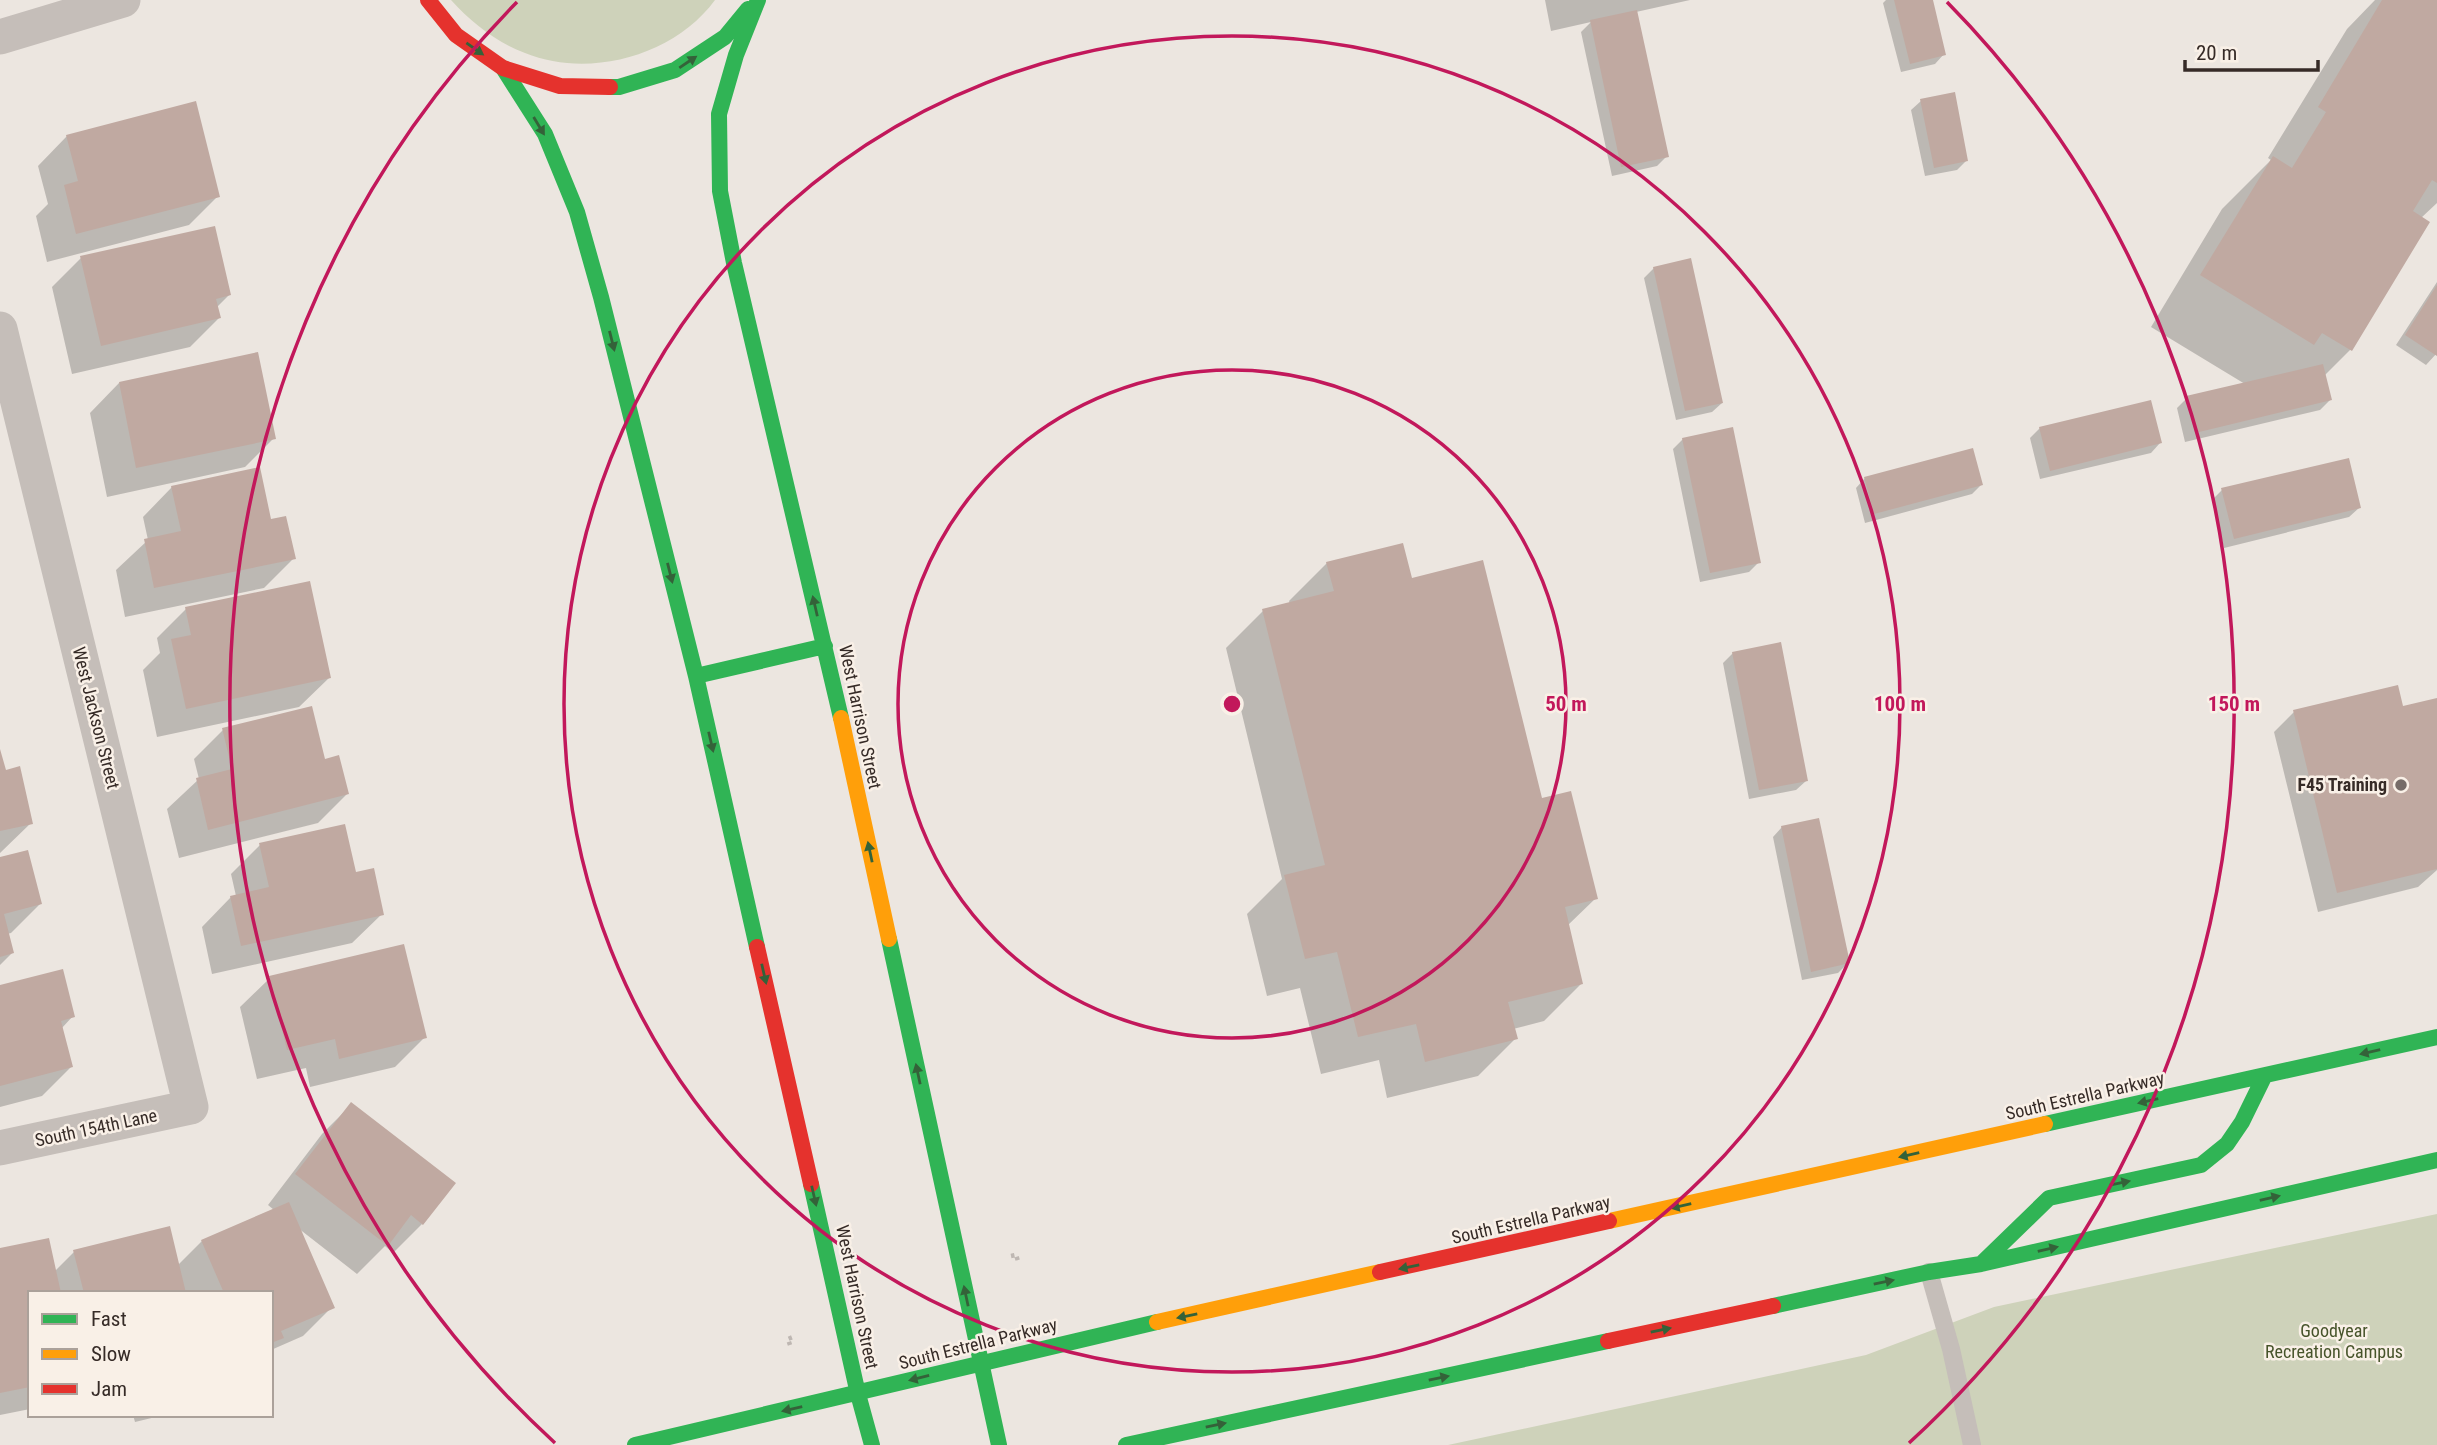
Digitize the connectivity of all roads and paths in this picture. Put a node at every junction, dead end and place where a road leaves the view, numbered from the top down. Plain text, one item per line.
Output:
1 (124, 0) edge
2 (428, 0) edge
3 (757, 0) edge
4 (0, 37) edge
5 (503, 68) junction
6 (0, 329) edge
7 (825, 646) junction
8 (696, 676) junction
9 (2437, 1037) edge
10 (2266, 1075) junction
11 (191, 1107) joint
12 (0, 1148) edge
13 (2437, 1160) edge
14 (1011, 1256) dead end
15 (1018, 1261) dead end
16 (1981, 1264) junction
17 (1929, 1272) junction
18 (793, 1337) dead end
19 (790, 1345) dead end
20 (981, 1363) junction
21 (858, 1394) junction
22 (635, 1445) edge
23 (872, 1445) edge
24 (999, 1445) edge
25 (1126, 1445) edge
26 (1972, 1445) edge

1 - 4 street
2 -> 5 main road
5 -> 3 main road
7 -> 3 main road, West Harrison Street
5 -> 8 main road, West Harrison Street
6 - 11 street, West Jackson Street
7 - 8 main road
20 -> 7 main road, West Harrison Street
8 -> 21 main road, West Harrison Street
9 -> 10 main road, South Estrella Parkway
16 -> 10 main road
10 -> 20 main road, South Estrella Parkway
11 - 12 street, South 154th Lane
16 -> 13 main road
14 - 15 path
16 - 17 main road
25 -> 17 main road
17 - 26 lane
18 - 19 path
20 -> 21 main road, South Estrella Parkway
20 - 24 main road, West Harrison Street
21 -> 22 main road, South Estrella Parkway
21 - 23 main road, West Harrison Street

